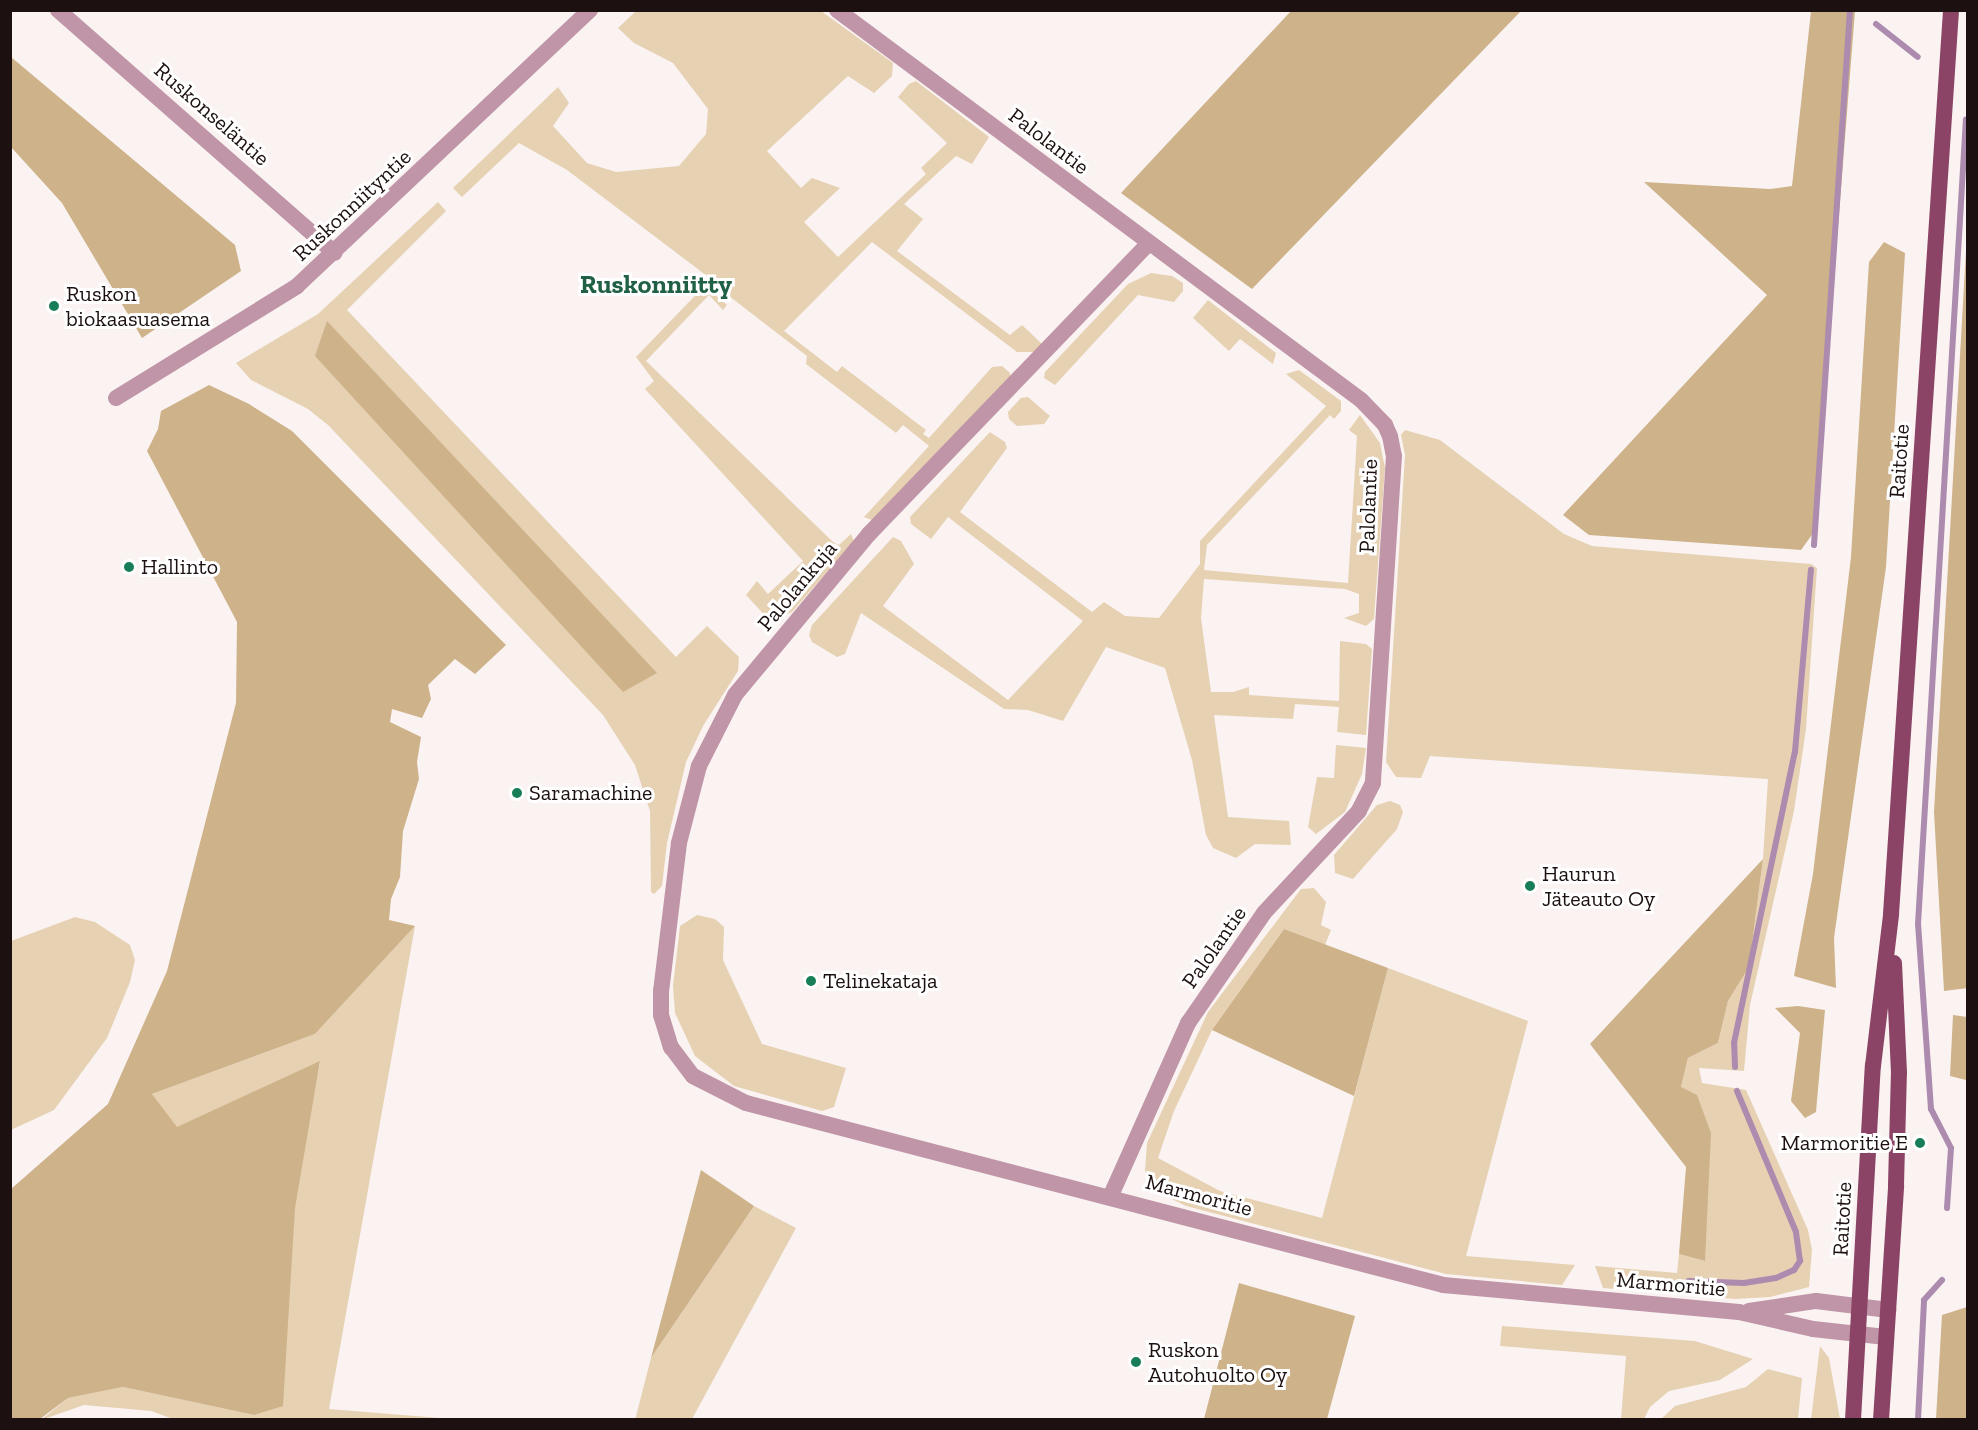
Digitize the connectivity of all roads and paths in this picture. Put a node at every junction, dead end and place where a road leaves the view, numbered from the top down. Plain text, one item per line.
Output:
1 (58, 10) edge
2 (590, 10) edge
3 (837, 10) edge
4 (1951, 10) edge
5 (1149, 243) junction
6 (336, 253) junction
7 (116, 398) dead end
8 (1891, 914) junction
9 (671, 1047) joint
10 (1111, 1195) junction
11 (1860, 1307) junction
12 (1888, 1310) junction
13 (1739, 1312) junction
14 (1858, 1335) junction
15 (1886, 1337) junction
16 (1853, 1419) edge
17 (1881, 1419) edge

1 - 6 street, Ruskonseläntie
2 - 6 street, Ruskonniityntie
3 - 5 street, Palolantie
4 - 8 main road, Raitotie
5 - 9 street, Palolankuja
5 - 10 street, Palolantie
6 - 7 street, Ruskonniityntie
8 - 11 main road, Raitotie
8 - 12 main road, Raitotie
9 - 10 street, Marmoritie
10 - 13 street, Marmoritie
11 - 12 street, Marmoritie
11 - 13 street, Marmoritie
11 - 14 main road, Raitotie
12 - 15 main road, Raitotie
13 - 14 street, Marmoritie
14 - 15 street, Marmoritie
14 - 16 main road, Raitotie
15 - 17 main road, Raitotie

